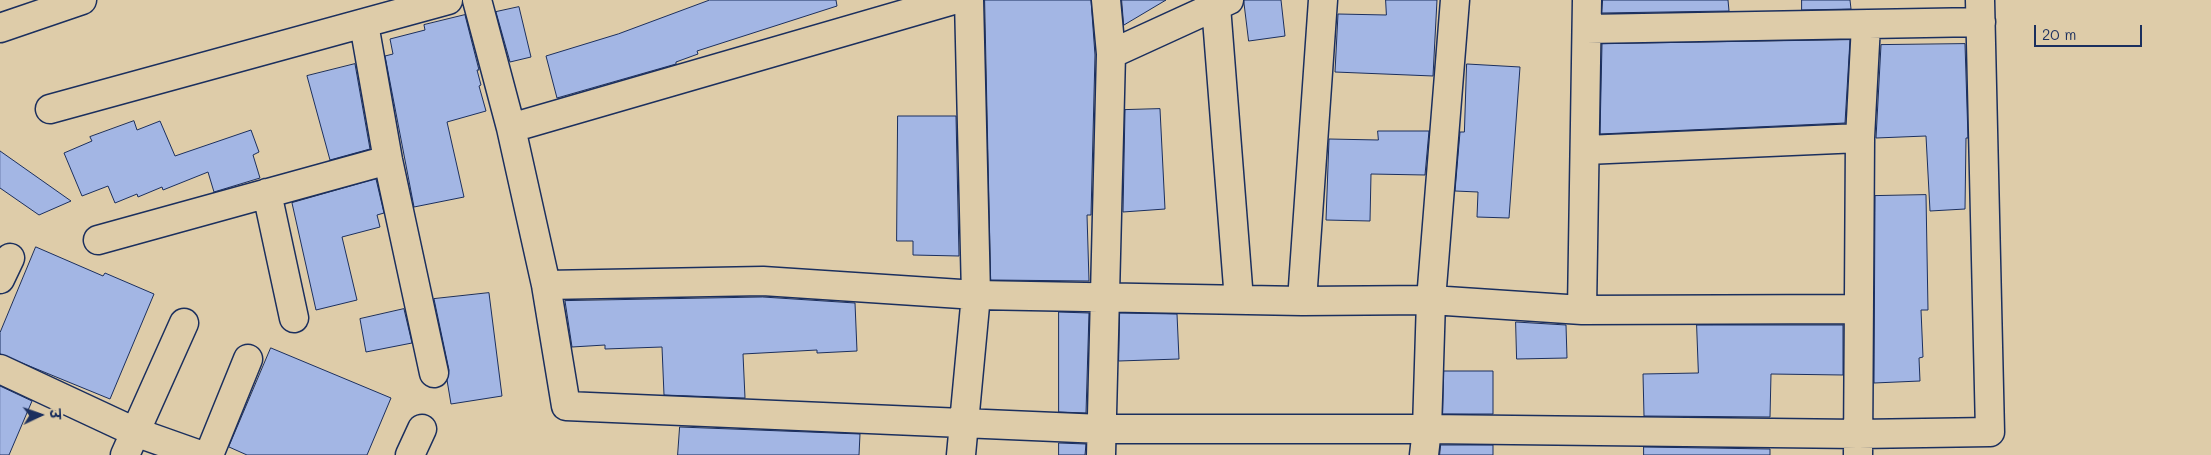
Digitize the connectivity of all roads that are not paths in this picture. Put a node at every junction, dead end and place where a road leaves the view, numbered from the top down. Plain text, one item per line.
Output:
1 (82, 0) edge
2 (448, 0) edge
3 (477, 0) edge
4 (953, 0) edge
5 (969, 0) edge
6 (1106, 0) edge
7 (1323, 0) edge
8 (1454, 0) edge
9 (1587, 0) edge
10 (1223, 3) edge
11 (1980, 11) edge
12 (364, 24) junction
13 (1866, 25) junction
14 (0, 28) edge
15 (1587, 29) junction
16 (1111, 54) junction
17 (50, 109) dead end
18 (511, 128) junction
19 (1860, 138) junction
20 (1586, 150) junction
21 (388, 160) junction
22 (267, 193) junction
23 (98, 240) dead end
24 (546, 285) junction
25 (976, 295) junction
26 (1106, 296) junction
27 (1239, 300) junction
28 (1431, 300) junction
29 (1302, 301) junction
30 (1859, 309) junction
31 (1582, 310) junction
32 (294, 318) dead end
33 (184, 323) dead end
34 (248, 359) dead end
35 (0, 368) edge
36 (434, 373) dead end
37 (965, 423) junction
38 (422, 429) dead end
39 (1102, 442) edge
40 (1425, 442) edge
41 (130, 443) edge
42 (1858, 445) edge
43 (200, 455) edge
44 (209, 455) edge
45 (410, 455) edge
46 (961, 455) edge

1 - 14 street
2 - 12 street
3 - 18 street
4 - 18 street
5 - 25 street
6 - 16 street
7 - 29 street
8 - 28 street
9 - 15 street
10 - 16 street
10 - 27 street
11 - 13 street
11 - 42 street
12 - 17 street
12 - 21 street
13 - 15 street
13 - 19 street
15 - 20 street
16 - 26 street
18 - 24 street
19 - 20 street
19 - 30 street
20 - 31 street
21 - 22 street
21 - 36 street
22 - 23 street
22 - 32 street
24 - 25 street
24 - 37 street
25 - 26 street
25 - 37 street
26 - 27 street
26 - 39 street
27 - 29 street
28 - 29 street
28 - 31 street
28 - 40 street
30 - 31 street
30 - 42 street
33 - 41 street
34 - 44 street
35 - 41 street
37 - 39 street
37 - 46 street
38 - 45 street
39 - 40 street
40 - 42 street
41 - 43 street

